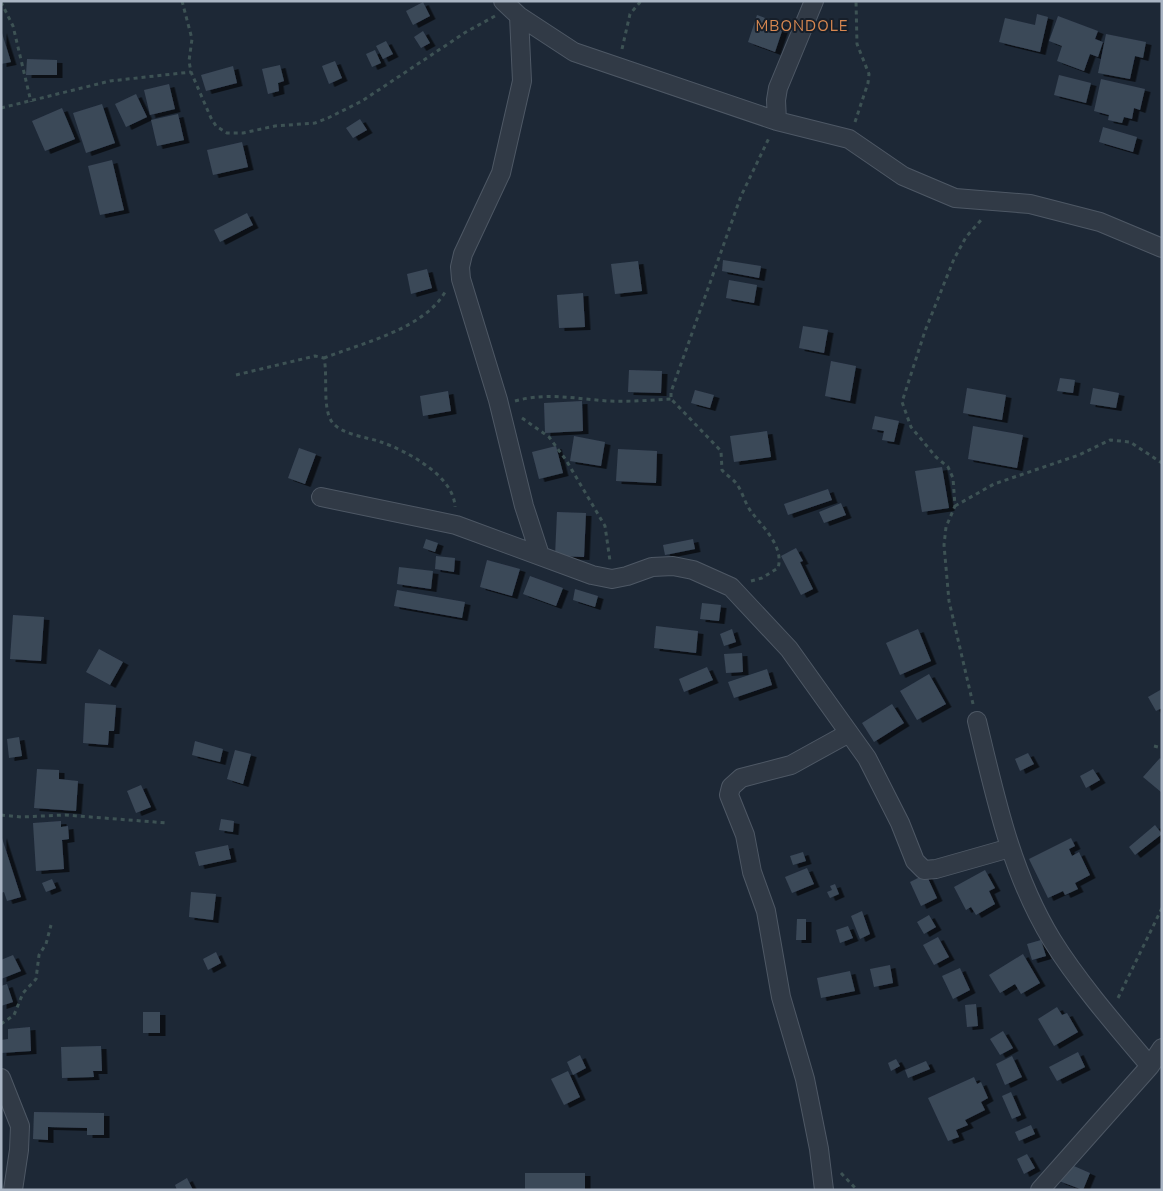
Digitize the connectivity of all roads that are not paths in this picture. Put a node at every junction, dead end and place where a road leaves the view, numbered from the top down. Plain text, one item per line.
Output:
1 (814, 1) edge
2 (511, 8) edge
3 (777, 121) junction
4 (1162, 248) edge
5 (321, 497) dead end
6 (540, 555) junction
7 (977, 722) road end
8 (849, 733) junction
9 (1010, 848) junction
10 (1162, 1048) edge
11 (1150, 1066) junction
12 (1, 1078) edge
13 (13, 1190) edge
14 (824, 1190) edge
15 (1040, 1190) edge

1 - 3 street
2 - 3 street
2 - 6 street
3 - 4 street
5 - 6 street
6 - 8 street
7 - 9 street
8 - 9 street
8 - 14 street
9 - 11 street
10 - 11 street
11 - 15 street
12 - 13 street

